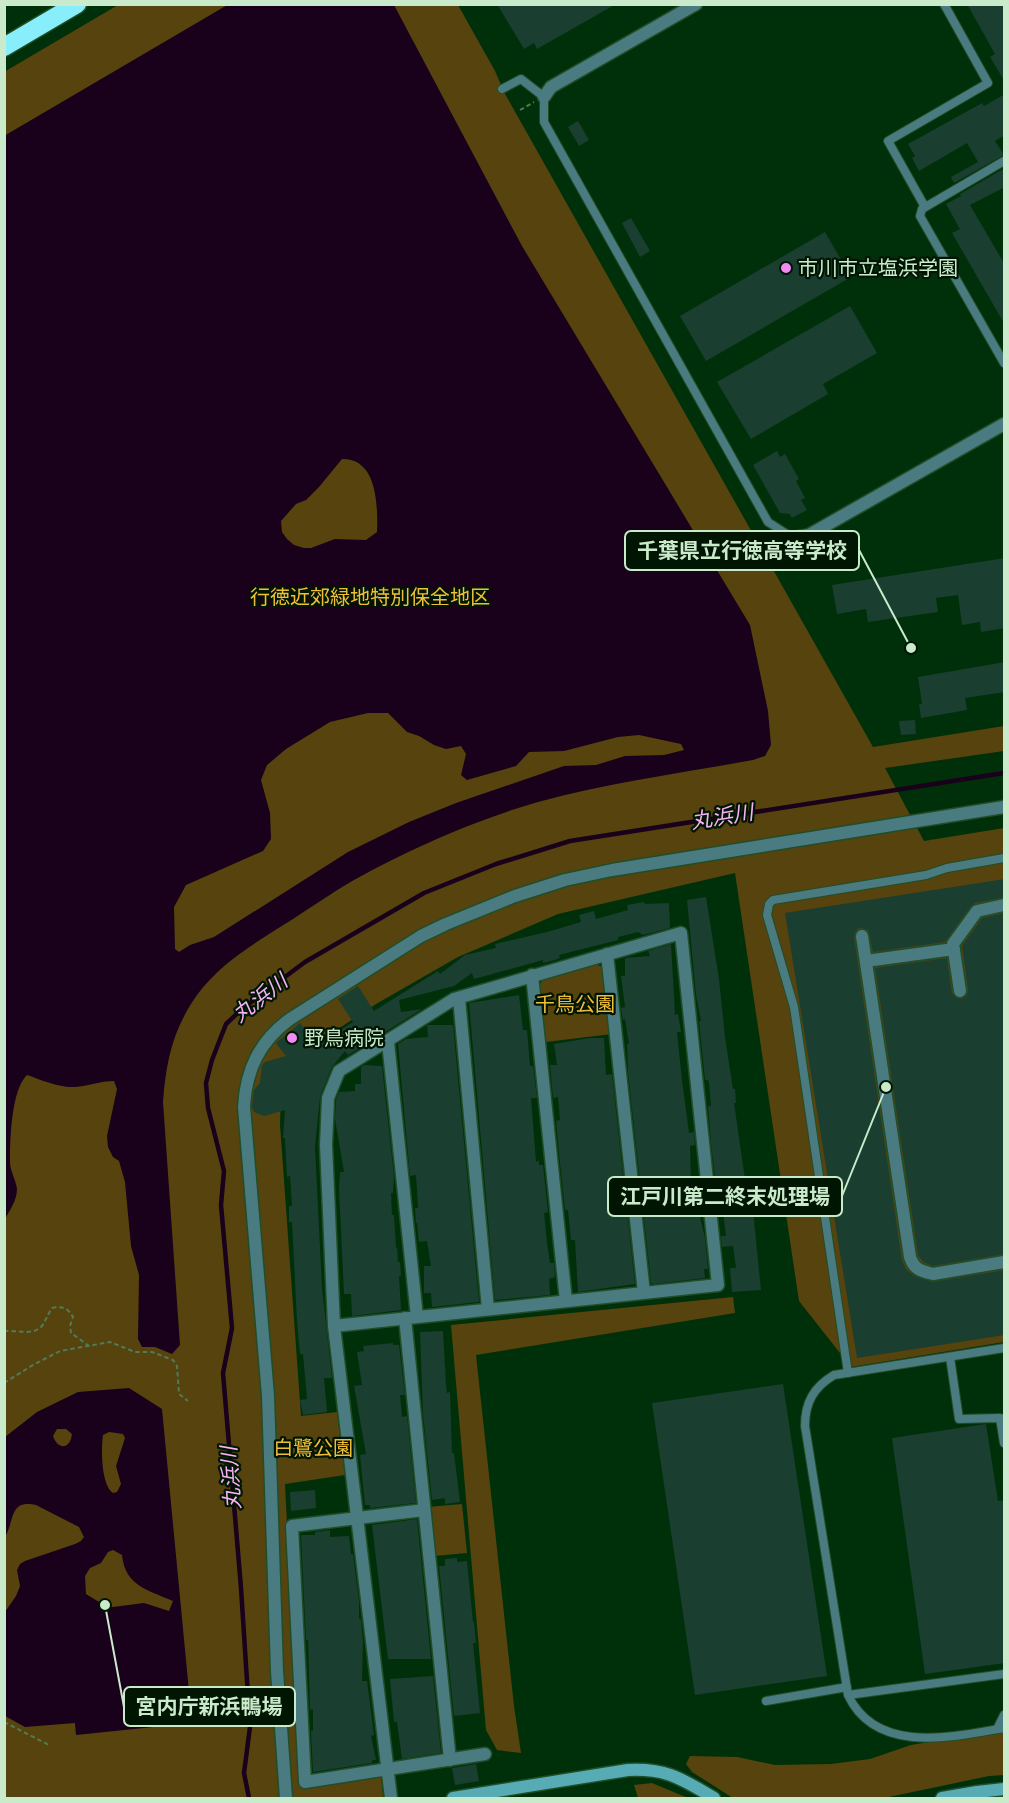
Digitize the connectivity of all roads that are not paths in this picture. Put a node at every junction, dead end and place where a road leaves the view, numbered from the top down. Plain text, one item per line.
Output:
1 (77, 4) edge
2 (696, 4) edge
3 (944, 4) edge
4 (4, 47) edge
5 (502, 89) dead end
6 (544, 97) junction
7 (1005, 161) edge
8 (925, 207) junction
9 (1005, 363) edge
10 (1005, 424) edge
11 (793, 538) joint
12 (1005, 807) edge
13 (1005, 858) edge
14 (1005, 905) edge
15 (862, 936) dead end
16 (954, 950) junction
17 (607, 954) junction
18 (866, 961) junction
19 (532, 975) junction
20 (960, 991) dead end
21 (459, 998) junction
22 (388, 1042) junction
23 (1005, 1262) edge
24 (644, 1293) junction
25 (566, 1301) junction
26 (488, 1309) junction
27 (411, 1317) junction
28 (334, 1326) junction
29 (1005, 1348) edge
30 (950, 1357) junction
31 (848, 1373) junction
32 (1005, 1443) edge
33 (424, 1510) junction
34 (357, 1518) junction
35 (1005, 1674) edge
36 (848, 1691) junction
37 (766, 1701) dead end
38 (1005, 1715) edge
39 (1001, 1729) edge
40 (485, 1754) dead end
41 (450, 1760) junction
42 (388, 1770) junction
43 (1005, 1789) edge
44 (286, 1798) edge
45 (391, 1798) edge
46 (453, 1798) edge
47 (714, 1798) edge
48 (942, 1798) edge

1 - 4 highway
2 - 6 street
3 - 8 lane
5 - 6 lane
6 - 11 lane
7 - 8 lane
8 - 9 lane
10 - 11 street
12 - 44 street
13 - 31 lane
14 - 16 street
15 - 18 street
16 - 18 street
16 - 20 street
17 - 19 street
17 - 24 street
17 - 24 street
18 - 23 street
19 - 21 street
19 - 25 street
21 - 22 street
21 - 26 street
22 - 27 street
22 - 28 street
24 - 25 street
25 - 26 street
26 - 27 street
27 - 28 street
27 - 33 street
28 - 34 street
29 - 30 lane
30 - 31 lane
30 - 32 lane
31 - 36 lane
33 - 34 street
33 - 41 street
34 - 42 street
34 - 42 street
35 - 36 lane
36 - 37 lane
36 - 39 lane
38 - 39 lane
40 - 41 street
41 - 42 street
42 - 45 street
43 - 48 street
46 - 47 street

